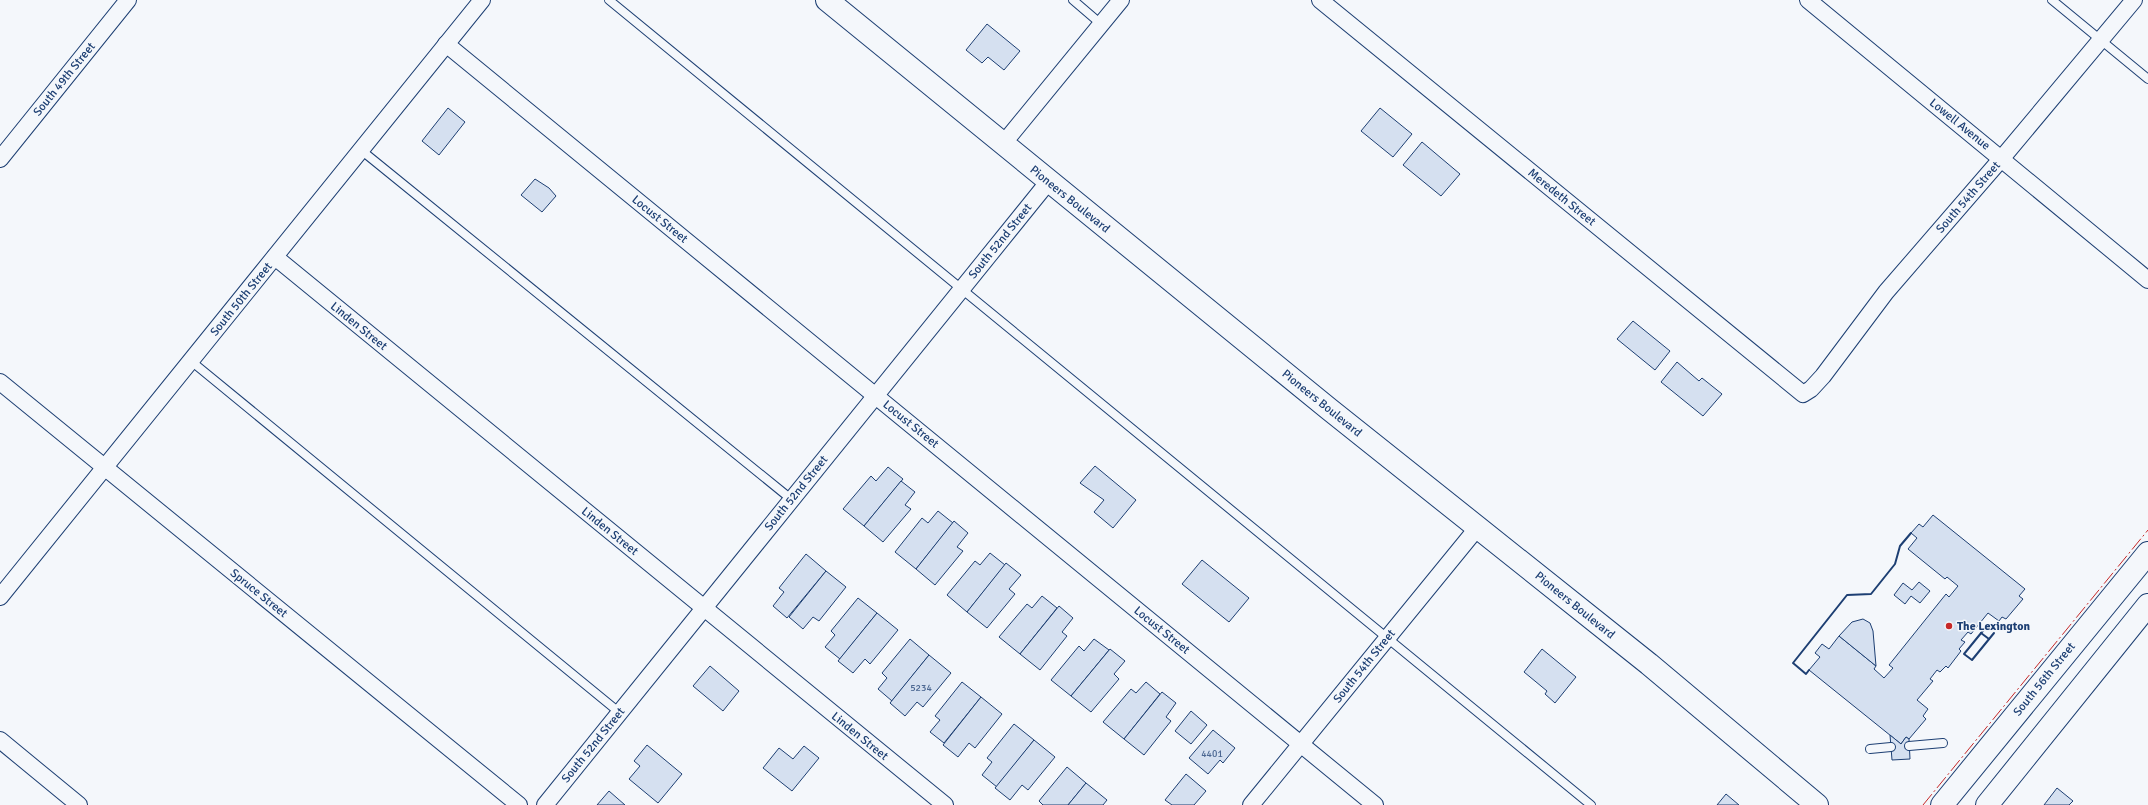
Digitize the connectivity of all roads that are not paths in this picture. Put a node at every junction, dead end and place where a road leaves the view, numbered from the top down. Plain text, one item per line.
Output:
1 (128, 0) edge
2 (482, 0) edge
3 (609, 0) edge
4 (827, 0) edge
5 (1073, 0) edge
6 (1121, 0) edge
7 (1320, 0) edge
8 (1808, 0) edge
9 (2052, 0) edge
10 (2134, 0) edge
11 (1101, 24) junction
12 (2100, 40) junction
13 (446, 44) junction
14 (2148, 79) edge
15 (1003, 144) junction
16 (361, 150) junction
17 (2002, 158) junction
18 (0, 159) edge
19 (1049, 182) junction
20 (275, 257) junction
21 (2148, 280) edge
22 (961, 289) junction
23 (190, 361) junction
24 (0, 382) edge
25 (1803, 394) joint
26 (875, 395) junction
27 (105, 467) junction
28 (791, 499) junction
29 (1478, 527) junction
30 (2148, 553) edge
31 (0, 597) edge
32 (2148, 605) edge
33 (704, 608) junction
34 (1387, 638) junction
35 (620, 713) junction
36 (0, 740) edge
37 (1943, 743) dead end
38 (1301, 744) junction
39 (1909, 746) dead end
40 (1891, 747) dead end
41 (1870, 749) dead end
42 (69, 802) edge
43 (519, 805) edge
44 (545, 805) edge
45 (945, 805) edge
46 (1251, 805) edge
47 (1375, 805) edge
48 (1590, 805) edge
49 (1816, 805) edge
50 (1942, 805) edge
51 (1987, 805) edge

1 - 18 street, South 49th Street
2 - 13 street, South 50th Street
3 - 22 lane
4 - 15 main road, Pioneers Boulevard
5 - 11 lane
6 - 11 street
7 - 25 street, Meredeth Street
8 - 17 street, Lowell Avenue
9 - 12 lane
10 - 12 street, South 54th Street
11 - 15 street
12 - 14 lane
12 - 17 street, South 54th Street
13 - 16 street, South 50th Street
13 - 26 street, Locust Street
15 - 19 main road, Pioneers Boulevard
16 - 20 street, South 50th Street
16 - 28 lane
17 - 21 street, Lowell Avenue
17 - 25 street, South 54th Street
19 - 22 street, South 52nd Street
19 - 29 main road, Pioneers Boulevard
20 - 23 street, South 50th Street
20 - 33 street, Linden Street
22 - 26 street, South 52nd Street
22 - 34 lane
23 - 27 street, South 50th Street
23 - 35 lane
24 - 27 street, Spruce Street
26 - 28 street, South 52nd Street
26 - 38 street, Locust Street
27 - 31 street, South 50th Street
27 - 43 street, Spruce Street
28 - 33 street, South 52nd Street
29 - 34 street, South 54th Street
29 - 49 main road, Pioneers Boulevard
30 - 50 main road, South 56th Street
32 - 51 main road
33 - 35 street, South 52nd Street
33 - 45 street, Linden Street
34 - 38 street, South 54th Street
34 - 48 lane
35 - 44 street, South 52nd Street
36 - 42 street
37 - 39 lane
38 - 46 street, South 54th Street
38 - 47 street, Locust Street
40 - 41 lane

